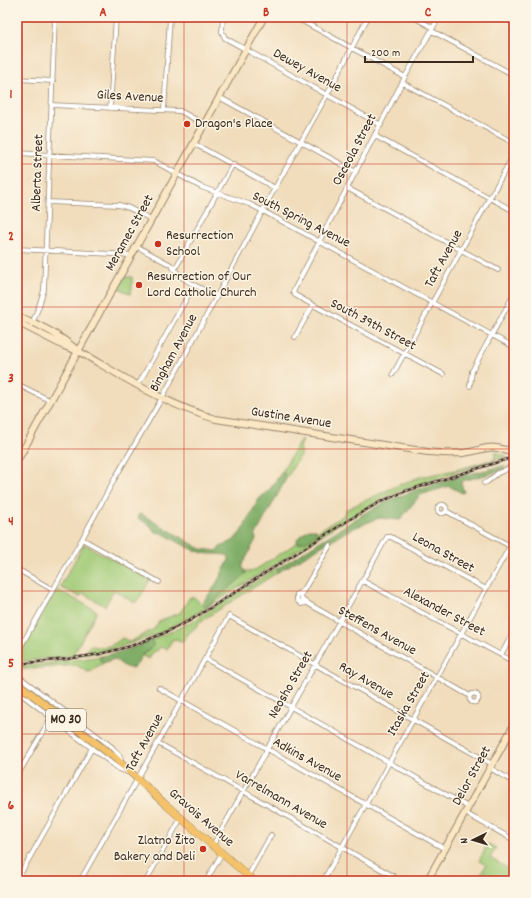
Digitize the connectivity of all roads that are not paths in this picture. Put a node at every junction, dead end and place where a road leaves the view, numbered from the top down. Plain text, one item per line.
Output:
1 (56, 17) edge
2 (116, 17) edge
3 (170, 17) edge
4 (222, 17) edge
5 (264, 17) edge
6 (295, 17) edge
7 (368, 17) edge
8 (414, 17) edge
9 (439, 17) edge
10 (433, 29) junction
11 (352, 48) junction
12 (245, 50) junction
13 (514, 75) edge
14 (405, 77) junction
15 (17, 79) edge
16 (53, 81) junction
17 (402, 83) junction
18 (327, 95) junction
19 (219, 97) junction
20 (51, 104) junction
21 (110, 108) junction
22 (164, 110) junction
23 (204, 124) junction
24 (381, 125) junction
25 (375, 136) junction
26 (300, 142) junction
27 (193, 143) junction
28 (514, 143) edge
29 (17, 153) edge
30 (514, 154) edge
31 (50, 155) junction
32 (232, 164) junction
33 (356, 172) junction
34 (176, 173) junction
35 (275, 188) junction
36 (347, 188) junction
37 (217, 193) junction
38 (490, 198) junction
39 (48, 202) junction
40 (263, 211) junction
41 (514, 211) edge
42 (151, 219) junction
43 (320, 241) junction
44 (136, 246) junction
45 (17, 248) edge
46 (461, 249) junction
47 (46, 250) junction
48 (131, 255) junction
49 (175, 269) junction
50 (498, 270) dead end
51 (194, 285) junction
52 (293, 293) joint
53 (514, 294) edge
54 (217, 296) junction
55 (432, 302) junction
56 (313, 306) junction
57 (17, 316) edge
58 (17, 322) edge
59 (31, 325) junction
60 (492, 335) junction
61 (295, 338) dead end
62 (514, 347) edge
63 (78, 351) junction
64 (404, 353) junction
65 (393, 374) dead end
66 (443, 374) dead end
67 (17, 384) edge
68 (138, 385) junction
69 (470, 386) dead end
70 (162, 398) junction
71 (51, 401) junction
72 (514, 440) edge
73 (507, 451) junction
74 (514, 454) edge
75 (17, 461) edge
76 (514, 466) edge
77 (484, 483) dead end
78 (446, 511) dead end
79 (389, 536) joint
80 (82, 539) junction
81 (514, 539) edge
82 (330, 545) dead end
83 (510, 546) junction
84 (17, 570) edge
85 (363, 581) junction
86 (160, 582) dead end
87 (486, 589) junction
88 (53, 590) junction
89 (229, 616) joint
90 (340, 623) junction
91 (514, 631) edge
92 (461, 634) junction
93 (17, 653) edge
94 (501, 655) junction
95 (206, 659) junction
96 (514, 662) edge
97 (316, 665) junction
98 (17, 675) edge
99 (437, 678) junction
100 (17, 683) edge
101 (159, 688) dead end
102 (17, 690) edge
103 (470, 696) dead end
104 (181, 700) junction
105 (292, 707) junction
106 (52, 716) junction
107 (413, 720) junction
108 (514, 725) edge
109 (158, 743) junction
110 (92, 748) junction
111 (267, 750) junction
112 (389, 762) junction
113 (122, 764) junction
114 (491, 766) junction
115 (132, 773) junction
116 (17, 776) edge
117 (137, 779) junction
118 (514, 782) edge
119 (244, 791) junction
120 (365, 805) junction
121 (468, 807) junction
122 (465, 814) junction
123 (181, 818) junction
124 (271, 835) dead end
125 (514, 840) edge
126 (213, 845) junction
127 (342, 848) junction
128 (445, 849) junction
129 (222, 853) junction
130 (248, 876) junction
131 (393, 876) dead end
132 (17, 880) edge
133 (80, 881) edge
134 (146, 881) edge
135 (206, 881) edge
136 (254, 881) edge
137 (323, 881) edge
138 (427, 881) edge

1 - 16 street, Alberta Street
2 - 21 street
3 - 22 street
4 - 12 street, Dewey Avenue
5 - 12 street, Meramec Street
6 - 11 street
7 - 11 street, Bingham Avenue
8 - 10 street
9 - 10 street, Osceola Street
10 - 13 street
10 - 14 street, Osceola Street
11 - 14 street
11 - 18 street, Bingham Avenue
12 - 18 street, Dewey Avenue
12 - 19 street, Meramec Street
14 - 17 street, Osceola Street
15 - 16 street
16 - 20 street, Alberta Street
17 - 24 street, Osceola Street
17 - 28 street
18 - 24 street, Dewey Avenue
18 - 26 street, Bingham Avenue
19 - 23 street, Meramec Street
19 - 26 street
20 - 21 street, Giles Avenue
20 - 31 street, Alberta Street
21 - 22 street, Giles Avenue
22 - 23 street, Giles Avenue
23 - 27 street, Meramec Street
24 - 25 street, Osceola Street
25 - 33 street, Osceola Street
25 - 38 street
26 - 33 street
26 - 35 street, Bingham Avenue
27 - 32 street
27 - 34 street, Meramec Street
29 - 31 street, South Spring Avenue
30 - 38 street, Taft Avenue
31 - 34 street, South Spring Avenue
31 - 39 street, Alberta Street
32 - 35 street
32 - 37 street
33 - 36 street, Osceola Street
34 - 37 street, South Spring Avenue
34 - 42 street, Meramec Street
35 - 40 street, Bingham Avenue
36 - 43 street, Osceola Street
36 - 46 street
37 - 40 street, South Spring Avenue
37 - 49 street
38 - 41 street
38 - 46 street, Taft Avenue
39 - 42 street
39 - 47 street, Alberta Street
40 - 43 street, South Spring Avenue
40 - 54 street, Bingham Avenue
42 - 44 street, Meramec Street
43 - 52 street, Osceola Street
43 - 55 street, South Spring Avenue
44 - 48 street, Meramec Street
44 - 49 street
45 - 47 street
46 - 50 street
46 - 55 street, Taft Avenue
47 - 48 street
47 - 59 street, Alberta Street
48 - 63 street, Meramec Street
49 - 51 street
51 - 54 street
51 - 68 street
52 - 56 street, South 39th Street
53 - 60 street
54 - 70 street, Bingham Avenue
55 - 60 street, South Spring Avenue
55 - 64 street, Taft Avenue
56 - 61 street
56 - 64 street, South 39th Street
57 - 59 street, Gustine Avenue
58 - 59 street, Gustine Avenue
59 - 63 street, Gustine Avenue
60 - 62 street, South Spring Avenue
60 - 69 street
63 - 68 street, Gustine Avenue
63 - 71 street, Meramec Street
64 - 65 street, Taft Avenue
64 - 66 street, South 39th Street
67 - 71 street
68 - 70 street, Gustine Avenue
70 - 73 street, Gustine Avenue
70 - 80 street, Bingham Avenue
71 - 75 street, Meramec Street
72 - 73 street
73 - 74 street, Gustine Avenue
76 - 77 street
78 - 83 street
79 - 85 street, Neosho Street
79 - 87 street, Leona Street
80 - 86 street
80 - 88 street, Bingham Avenue
81 - 83 street, Itaska Street
82 - 90 street, Steffens Avenue
83 - 87 street, Itaska Street
84 - 88 street
85 - 90 street, Neosho Street
85 - 92 street, Alexander Street
87 - 92 street, Itaska Street
88 - 93 street, Bingham Avenue
89 - 95 street, Taft Avenue
89 - 97 street, Ray Avenue
90 - 97 street, Neosho Street
90 - 99 street, Steffens Avenue
91 - 94 street
92 - 94 street, Alexander Street
92 - 99 street, Itaska Street
94 - 96 street, Alexander Street
95 - 104 street, Taft Avenue
95 - 105 street
97 - 105 street, Neosho Street
97 - 107 street, Ray Avenue
98 - 113 street, Gravois Avenue
99 - 103 street, Steffens Avenue
99 - 107 street, Itaska Street
100 - 113 main road, Gravois Avenue / MO 30
101 - 104 street, Adkins Avenue
102 - 106 street, Gravois Avenue
104 - 109 street, Taft Avenue
104 - 111 street, Adkins Avenue
105 - 111 street, Neosho Street
105 - 112 street
106 - 110 street, Gravois Avenue
106 - 116 street
107 - 112 street, Itaska Street
107 - 114 street, Ray Avenue
108 - 114 street, Delor Street
109 - 117 street, Taft Avenue
109 - 119 street, Varrelmann Avenue
110 - 115 street, Gravois Avenue
110 - 132 street
111 - 119 street, Neosho Street
111 - 120 street, Adkins Avenue
112 - 120 street, Itaska Street
112 - 121 street
113 - 115 main road, Gravois Avenue / MO 30
114 - 118 street, Ray Avenue
114 - 121 street, Delor Street
115 - 117 main road, Gravois Avenue / MO 30
117 - 123 main road, Gravois Avenue / MO 30
117 - 133 street, Taft Avenue
119 - 126 street, Neosho Street
119 - 127 street, Varrelmann Avenue
120 - 127 street, Itaska Street
120 - 128 street, Adkins Avenue
121 - 122 street, Delor Street
122 - 125 street
122 - 128 street, Delor Street
123 - 126 main road, Gravois Avenue / MO 30
123 - 134 street
124 - 130 street
126 - 129 main road, Gravois Avenue / MO 30
127 - 131 street, Varrelmann Avenue
127 - 137 street, Itaska Street
128 - 138 street, Delor Street
129 - 130 main road, Gravois Avenue / MO 30
129 - 135 street
130 - 136 main road, Gravois Avenue / MO 30

